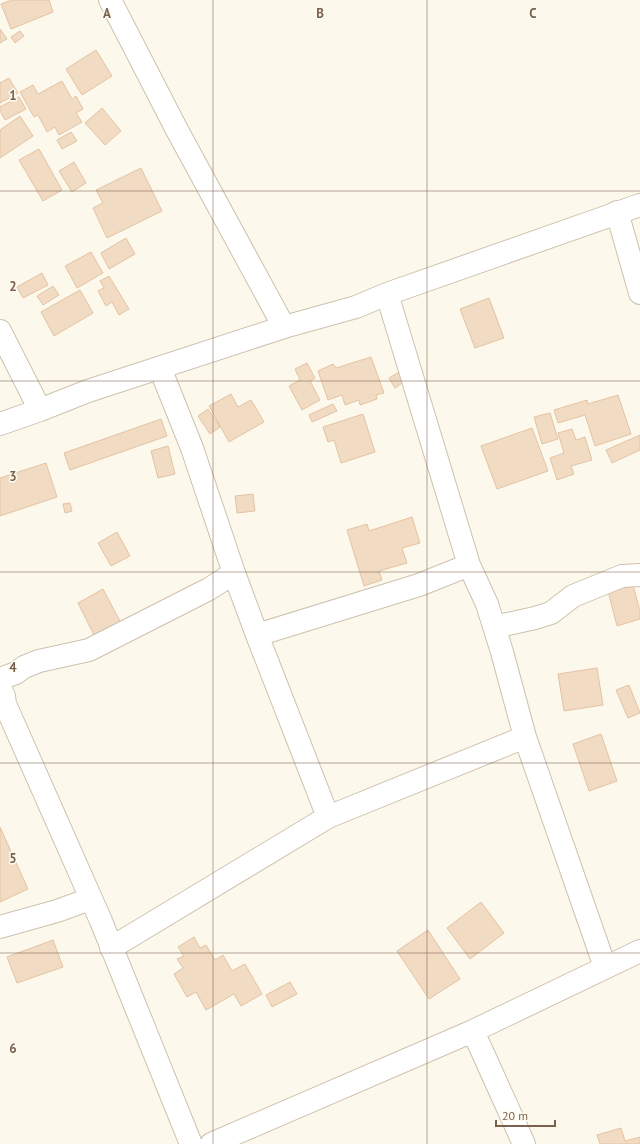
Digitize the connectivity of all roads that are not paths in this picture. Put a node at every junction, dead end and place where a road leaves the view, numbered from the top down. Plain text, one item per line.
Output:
1 (110, 0) edge
2 (640, 205) edge
3 (617, 212) junction
4 (640, 293) edge
5 (386, 294) junction
6 (284, 327) junction
7 (0, 331) edge
8 (160, 368) junction
9 (40, 410) junction
10 (0, 424) edge
11 (469, 565) junction
12 (234, 573) junction
13 (640, 575) edge
14 (494, 627) junction
15 (257, 636) junction
16 (0, 679) edge
17 (2, 699) edge
18 (525, 737) junction
19 (328, 818) junction
20 (90, 899) junction
21 (0, 927) edge
22 (111, 948) junction
23 (640, 951) edge
24 (605, 967) junction
25 (473, 1031) junction
26 (191, 1144) edge
27 (211, 1144) edge
28 (524, 1144) edge

1 - 6 street
2 - 3 street
3 - 4 street
3 - 5 street
5 - 6 street
5 - 11 street
6 - 8 street
7 - 9 street
8 - 9 street
8 - 12 street
9 - 10 street
11 - 14 street
11 - 15 street
12 - 15 street
12 - 16 street
13 - 14 street
14 - 18 street
15 - 19 street
17 - 20 street
18 - 19 street
18 - 24 street
19 - 22 street
20 - 21 street
20 - 22 street
22 - 26 street
23 - 24 street
24 - 25 street
25 - 27 street
25 - 28 street

